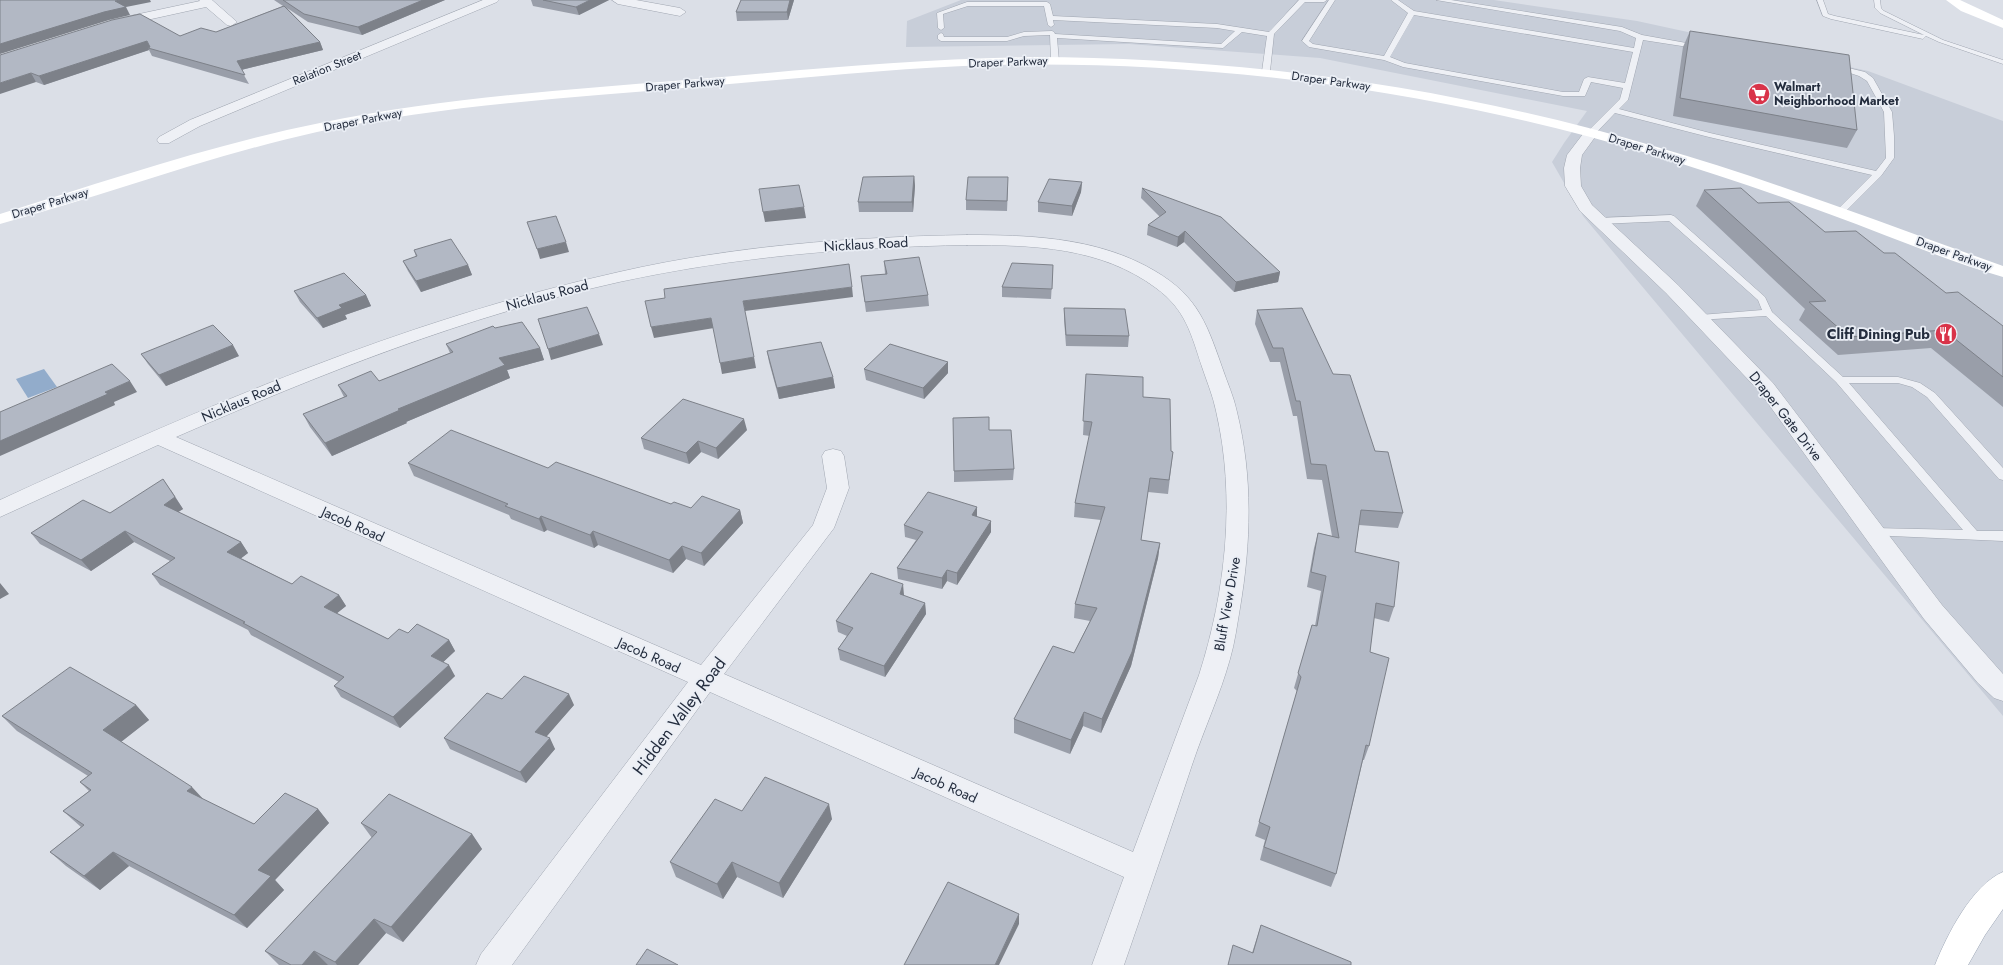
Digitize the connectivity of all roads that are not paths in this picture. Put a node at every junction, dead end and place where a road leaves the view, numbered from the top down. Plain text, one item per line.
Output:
1 (493, 0) edge
2 (618, 0) edge
3 (1324, 0) edge
4 (1332, 0) edge
5 (1394, 0) edge
6 (1439, 0) edge
7 (1820, 0) edge
8 (1877, 0) edge
9 (1952, 0) edge
10 (207, 1) edge
11 (1988, 4) dead end
12 (680, 12) dead end
13 (1412, 13) junction
14 (1049, 18) junction
15 (231, 22) dead end
16 (2001, 23) edge
17 (106, 26) edge
18 (1240, 30) junction
19 (1271, 34) junction
20 (1053, 35) junction
21 (1640, 37) junction
22 (1941, 41) junction
23 (1710, 48) edge
24 (1636, 50) junction
25 (1386, 58) junction
26 (1055, 61) junction
27 (2003, 62) edge
28 (1828, 66) edge
29 (1266, 71) junction
30 (1627, 86) junction
31 (1613, 110) junction
32 (1591, 133) junction
33 (164, 140) dead end
34 (1878, 174) junction
35 (1839, 213) junction
36 (0, 219) edge
37 (1600, 221) junction
38 (1128, 262) joint
39 (2003, 272) edge
40 (1768, 313) junction
41 (1700, 318) junction
42 (1840, 380) junction
43 (158, 437) junction
44 (833, 456) dead end
45 (2003, 476) edge
46 (0, 509) edge
47 (1873, 532) junction
48 (1974, 535) junction
49 (2003, 536) edge
50 (705, 679) junction
51 (2003, 690) edge
52 (1142, 870) junction
53 (2003, 887) edge
54 (492, 965) edge
55 (1108, 965) edge
56 (1952, 965) edge

1 - 33 street, Relation Street
2 - 12 street
3 - 19 lane
4 - 25 lane
5 - 13 lane
6 - 21 lane
7 - 22 lane
8 - 22 lane
9 - 16 main road
10 - 15 street
10 - 17 street
11 - 16 main road
13 - 24 lane
13 - 25 lane
14 - 18 lane
14 - 20 lane
14 - 20 lane
18 - 19 lane
18 - 20 lane
19 - 29 lane
20 - 26 lane
21 - 23 lane
21 - 24 lane
22 - 27 lane
24 - 30 lane
25 - 30 lane
26 - 29 main road, Draper Parkway
26 - 36 main road, Draper Parkway
28 - 34 lane
29 - 32 main road, Draper Parkway
30 - 31 lane
31 - 32 lane
31 - 34 lane
32 - 35 main road, Draper Parkway
32 - 37 street, Draper Gate Drive
34 - 35 lane
35 - 39 main road, Draper Parkway
37 - 40 lane
37 - 41 street, Draper Gate Drive
38 - 43 street, Nicklaus Road
38 - 52 street, Bluff View Drive
40 - 41 lane
40 - 42 lane
41 - 47 street, Draper Gate Drive
42 - 45 lane
42 - 48 lane
43 - 46 street, Nicklaus Road
43 - 50 street, Jacob Road
44 - 50 street, Hidden Valley Road
47 - 48 lane
47 - 51 street, Draper Gate Drive
48 - 49 lane
50 - 52 street, Jacob Road
50 - 54 street, Hidden Valley Road
52 - 55 street, Bluff View Drive
53 - 56 main road

